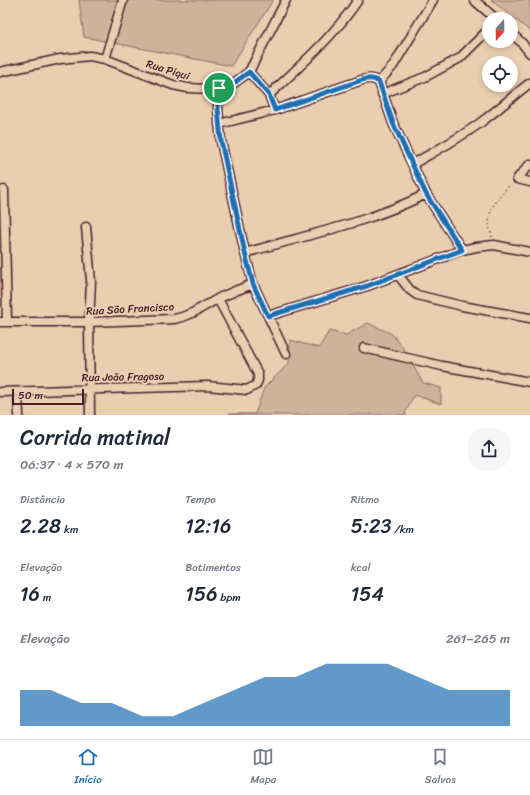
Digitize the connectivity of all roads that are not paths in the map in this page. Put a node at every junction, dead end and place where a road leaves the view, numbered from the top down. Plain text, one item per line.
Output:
1 (123, 0) edge
2 (286, 0) edge
3 (358, 0) edge
4 (433, 0) edge
5 (474, 0) edge
6 (488, 12) edge
7 (482, 36) edge
8 (518, 39) edge
9 (530, 53) edge
10 (105, 59) junction
11 (0, 72) edge
12 (249, 72) junction
13 (379, 82) junction
14 (530, 83) edge
15 (219, 88) junction
16 (382, 94) junction
17 (269, 95) junction
18 (275, 110) junction
19 (219, 124) junction
20 (413, 164) junction
21 (530, 164) edge
22 (530, 182) edge
23 (4, 190) dead end
24 (426, 194) junction
25 (86, 227) dead end
26 (462, 250) junction
27 (530, 252) edge
28 (245, 253) junction
29 (398, 275) junction
30 (253, 284) junction
31 (218, 299) junction
32 (268, 316) junction
33 (530, 318) edge
34 (3, 322) edge
35 (89, 322) junction
36 (364, 348) dead end
37 (286, 354) dead end
38 (530, 382) edge
39 (89, 389) junction
40 (0, 392) edge
41 (18, 392) junction
42 (19, 415) edge
43 (90, 415) edge

1 - 10 street
2 - 12 street, Rua Piqui
3 - 17 street
4 - 13 street
5 - 6 street
7 - 16 street
8 - 9 street
10 - 11 street, Rua Piqui
10 - 15 street, Rua Piqui
12 - 15 street, Rua Piqui
12 - 17 street
13 - 16 street
13 - 18 street
14 - 20 street
15 - 19 street
16 - 20 street
17 - 18 street
18 - 19 street
19 - 28 street
20 - 24 street
21 - 22 street
23 - 34 street
24 - 26 street
24 - 28 street
25 - 35 street
26 - 27 street
26 - 29 street
28 - 30 street
29 - 32 street
29 - 33 street
30 - 31 street, Rua São Francisco
30 - 32 street
31 - 35 street, Rua São Francisco
31 - 39 street, Rua João Fragoso
32 - 37 street
34 - 35 street, Rua São Francisco
35 - 39 street
36 - 38 street
39 - 41 street, Rua João Fragoso
39 - 43 street
40 - 41 street, Rua João Fragoso
41 - 42 street

